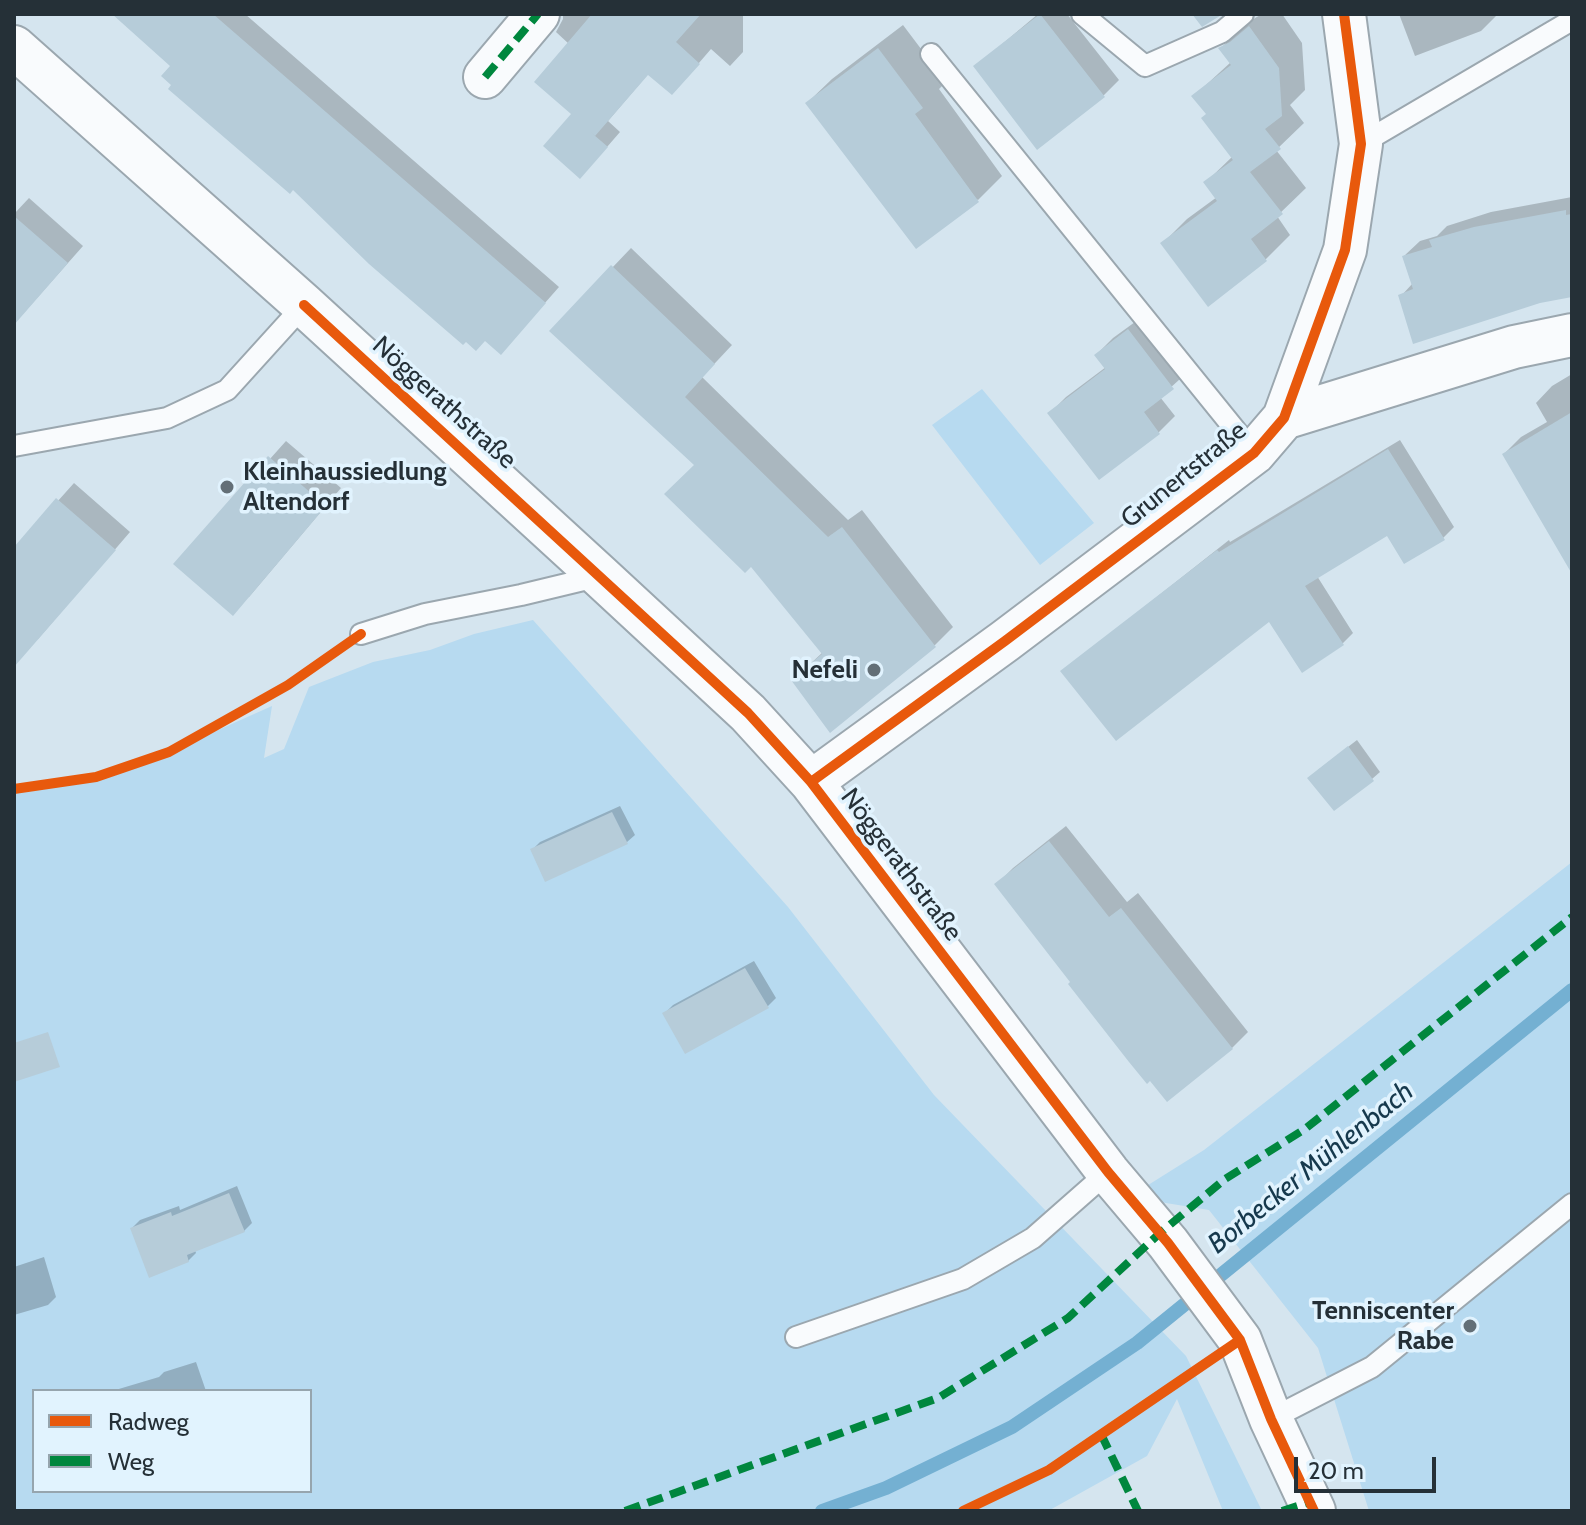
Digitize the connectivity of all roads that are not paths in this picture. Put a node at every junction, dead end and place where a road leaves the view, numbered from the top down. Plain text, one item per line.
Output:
1 (538, 14) edge
2 (1082, 14) edge
3 (1243, 14) edge
4 (1344, 14) edge
5 (1572, 20) edge
6 (14, 47) edge
7 (931, 54) dead end
8 (485, 77) dead end
9 (1361, 144) junction
10 (304, 305) junction
11 (1572, 335) edge
12 (1284, 418) junction
13 (14, 446) edge
14 (1254, 453) junction
15 (600, 576) junction
16 (361, 634) dead end
17 (811, 782) junction
18 (1108, 1172) junction
19 (1572, 1204) edge
20 (796, 1337) dead end
21 (1271, 1419) junction
22 (1314, 1511) edge

1 - 8 street
2 - 3 lane
4 - 9 street, Grunertstraße
5 - 9 lane
6 - 10 street, Nöggerathstraße
7 - 14 lane, Grunertstraße
9 - 12 street, Grunertstraße
10 - 13 lane
10 - 15 street, Nöggerathstraße
11 - 12 street, Grunertstraße
12 - 14 street, Grunertstraße
14 - 17 street, Grunertstraße
15 - 16 lane
15 - 17 street, Nöggerathstraße
17 - 18 street, Nöggerathstraße
18 - 20 lane
18 - 21 street, Nöggerathstraße
19 - 21 lane
21 - 22 street, Nöggerathstraße

